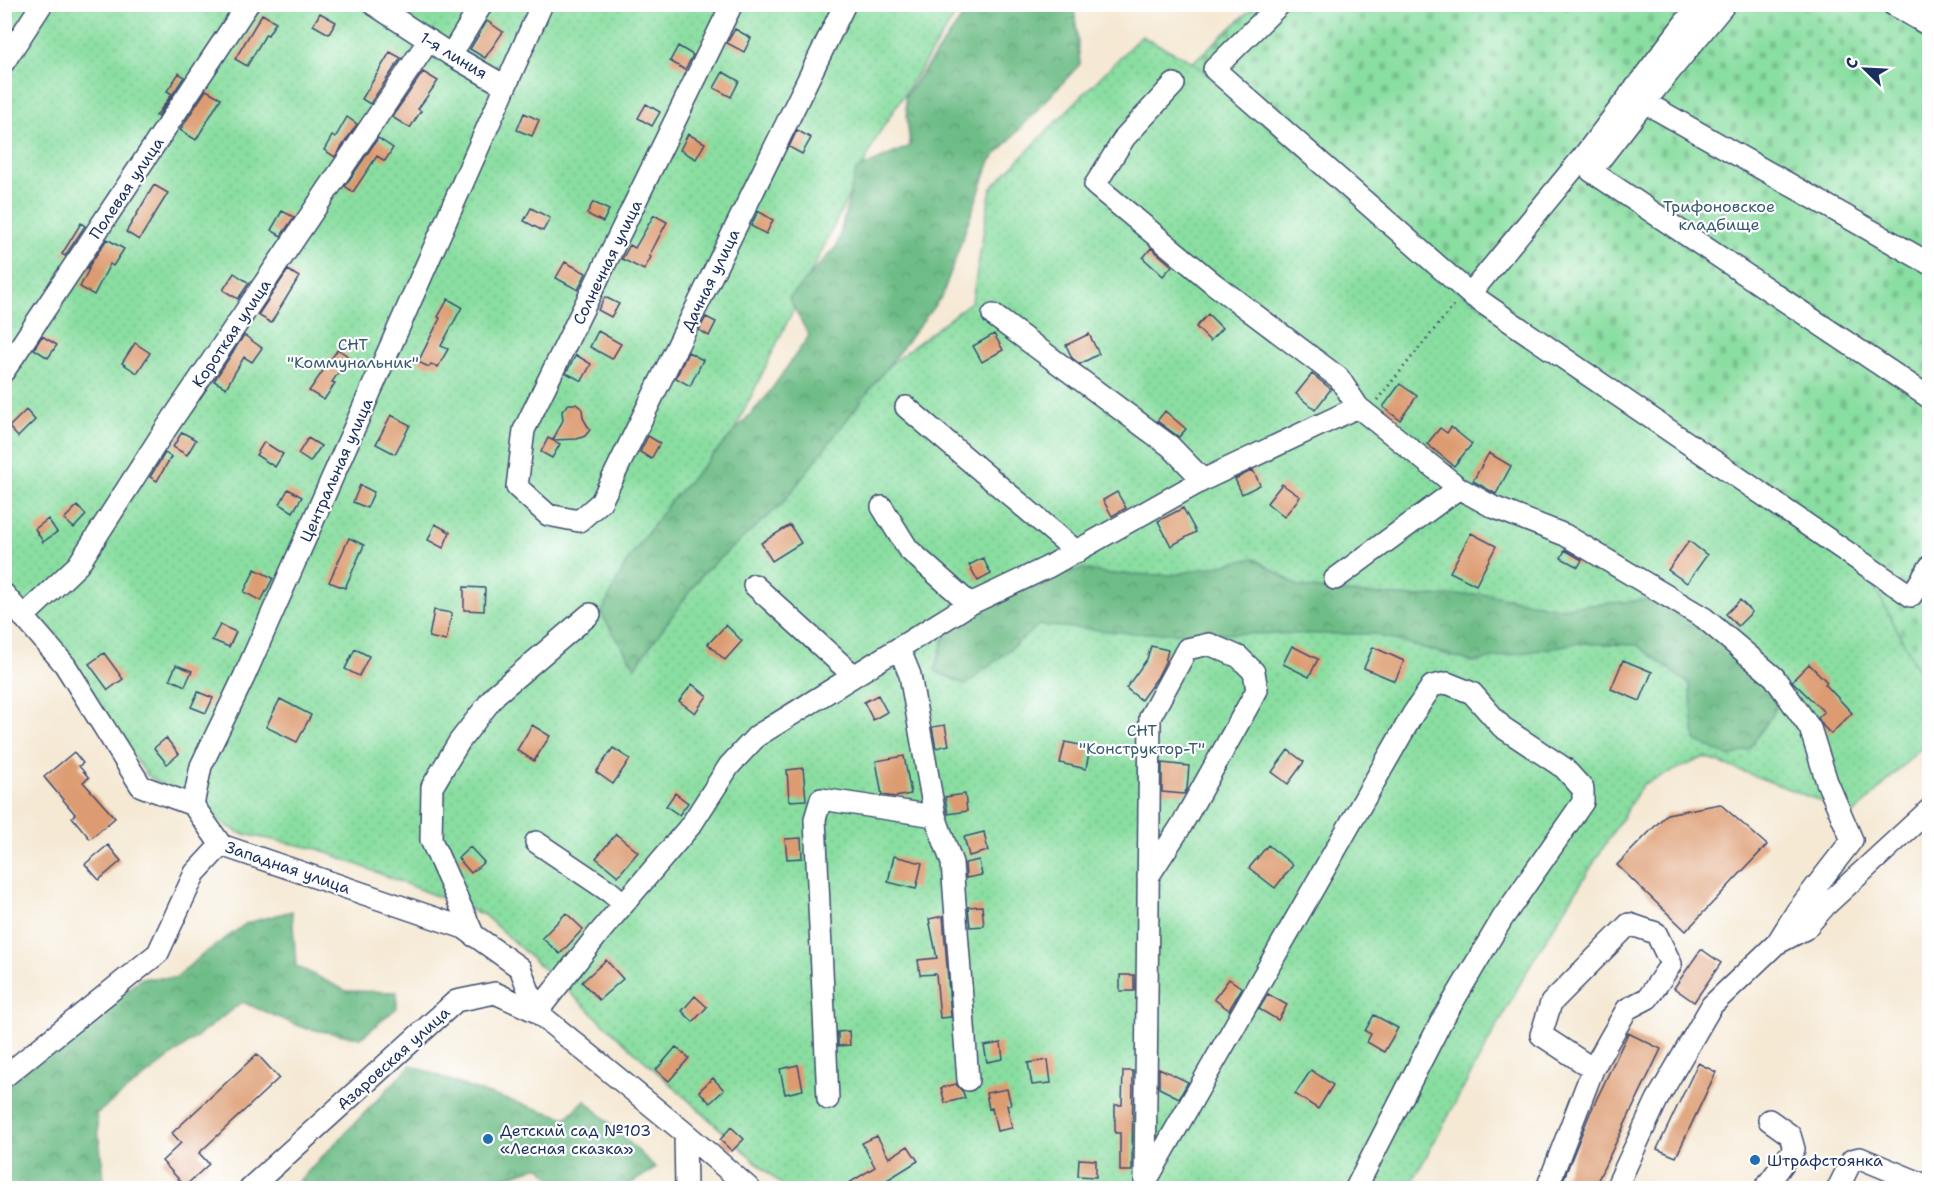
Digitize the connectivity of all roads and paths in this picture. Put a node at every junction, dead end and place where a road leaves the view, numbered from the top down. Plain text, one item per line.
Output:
1 (42, 4) edge
2 (248, 4) edge
3 (373, 4) edge
4 (482, 4) edge
5 (542, 4) edge
6 (732, 4) edge
7 (845, 4) edge
8 (1280, 4) edge
9 (1699, 4) edge
10 (1725, 4) edge
11 (1892, 4) edge
12 (1929, 26) edge
13 (429, 40) junction
14 (451, 55) junction
15 (4, 62) edge
16 (1174, 84) dead end
17 (505, 86) junction
18 (1637, 98) junction
19 (1586, 164) junction
20 (1929, 264) edge
21 (1468, 293) junction
22 (993, 315) dead end
23 (4, 371) edge
24 (1929, 398) edge
25 (906, 407) dead end
26 (1362, 410) junction
27 (1203, 480) junction
28 (1459, 488) junction
29 (882, 507) dead end
30 (548, 515) joint
31 (1077, 552) junction
32 (1929, 566) edge
33 (1335, 579) dead end
34 (754, 585) dead end
35 (4, 594) edge
36 (970, 604) junction
37 (590, 614) dead end
38 (23, 617) junction
39 (898, 648) junction
40 (853, 675) junction
41 (193, 805) junction
42 (1929, 809) edge
43 (935, 816) junction
44 (536, 842) dead end
45 (221, 845) junction
46 (1148, 877) junction
47 (624, 904) junction
48 (474, 936) junction
49 (1777, 944) junction
50 (537, 1012) junction
51 (1593, 1069) junction
52 (4, 1077) edge
53 (968, 1080) dead end
54 (828, 1100) dead end
55 (1770, 1120) dead end
56 (686, 1134) junction
57 (1145, 1186) edge
58 (1929, 1187) edge
59 (250, 1188) edge
60 (686, 1188) edge
61 (749, 1188) edge
62 (1356, 1188) edge
63 (1547, 1188) edge
64 (1616, 1188) edge
65 (1765, 1188) edge
66 (1838, 1188) edge

1 - 15 street
2 - 23 street, Полевая улица
3 - 13 street, 1-я линия
4 - 14 street
5 - 17 street, Центральная улица
6 - 30 street, Солнечная улица
7 - 30 street, Дачная улица
8 - 21 street
9 - 18 street
10 - 18 street
11 - 12 street
13 - 14 street, 1-я линия
13 - 38 street, Короткая улица
14 - 17 street, 1-я линия
16 - 26 street
17 - 41 street, Центральная улица
18 - 19 street
18 - 20 street
19 - 21 street
19 - 24 street
21 - 26 path
21 - 32 street
22 - 27 street
25 - 31 street
26 - 27 street
26 - 28 street
27 - 31 street
28 - 33 street
28 - 49 street
29 - 36 street
31 - 36 street
34 - 40 street
35 - 38 street
36 - 39 street
37 - 48 street
38 - 41 street
39 - 40 street
39 - 43 street
40 - 47 street
41 - 45 street, Западная улица
42 - 49 street
43 - 53 street
43 - 54 street
44 - 47 street
45 - 48 street, Западная улица
45 - 52 street
46 - 46 street
46 - 57 street
47 - 50 street
48 - 50 street, Западная улица
49 - 64 street
50 - 56 street, Азаровская улица
50 - 59 street, Азаровская улица
51 - 51 street
51 - 63 street
55 - 65 street
56 - 60 street
56 - 61 street, Азаровская улица
57 - 62 street
58 - 66 street

